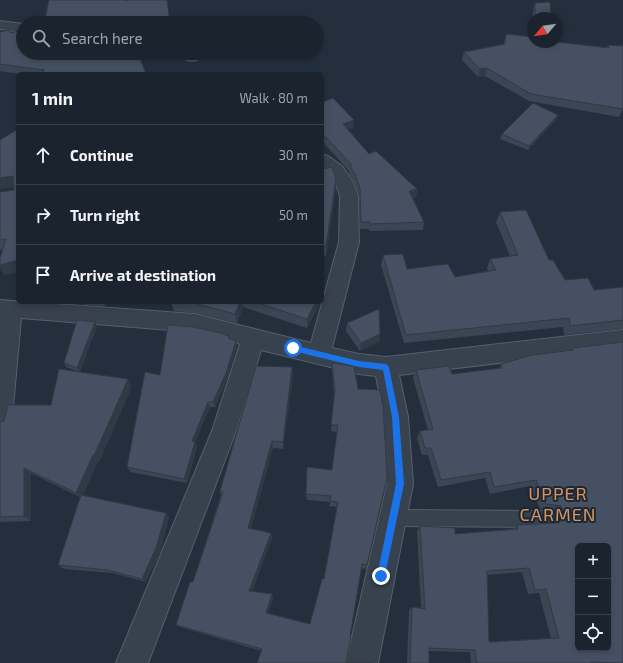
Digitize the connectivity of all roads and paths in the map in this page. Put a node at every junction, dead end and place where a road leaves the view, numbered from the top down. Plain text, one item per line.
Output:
1 (0, 25) edge
2 (16, 27) edge
3 (324, 161) edge
4 (6, 308) edge
5 (253, 339) junction
6 (623, 339) edge
7 (319, 354) junction
8 (386, 367) junction
9 (0, 419) edge
10 (394, 518) junction
11 (548, 519) dead end
12 (132, 663) edge
13 (362, 663) edge

1 - 2 street
3 - 7 street
4 - 5 street
4 - 9 street
5 - 7 street
5 - 12 street
6 - 8 street
7 - 8 street
8 - 10 street
10 - 11 lane
10 - 13 street

